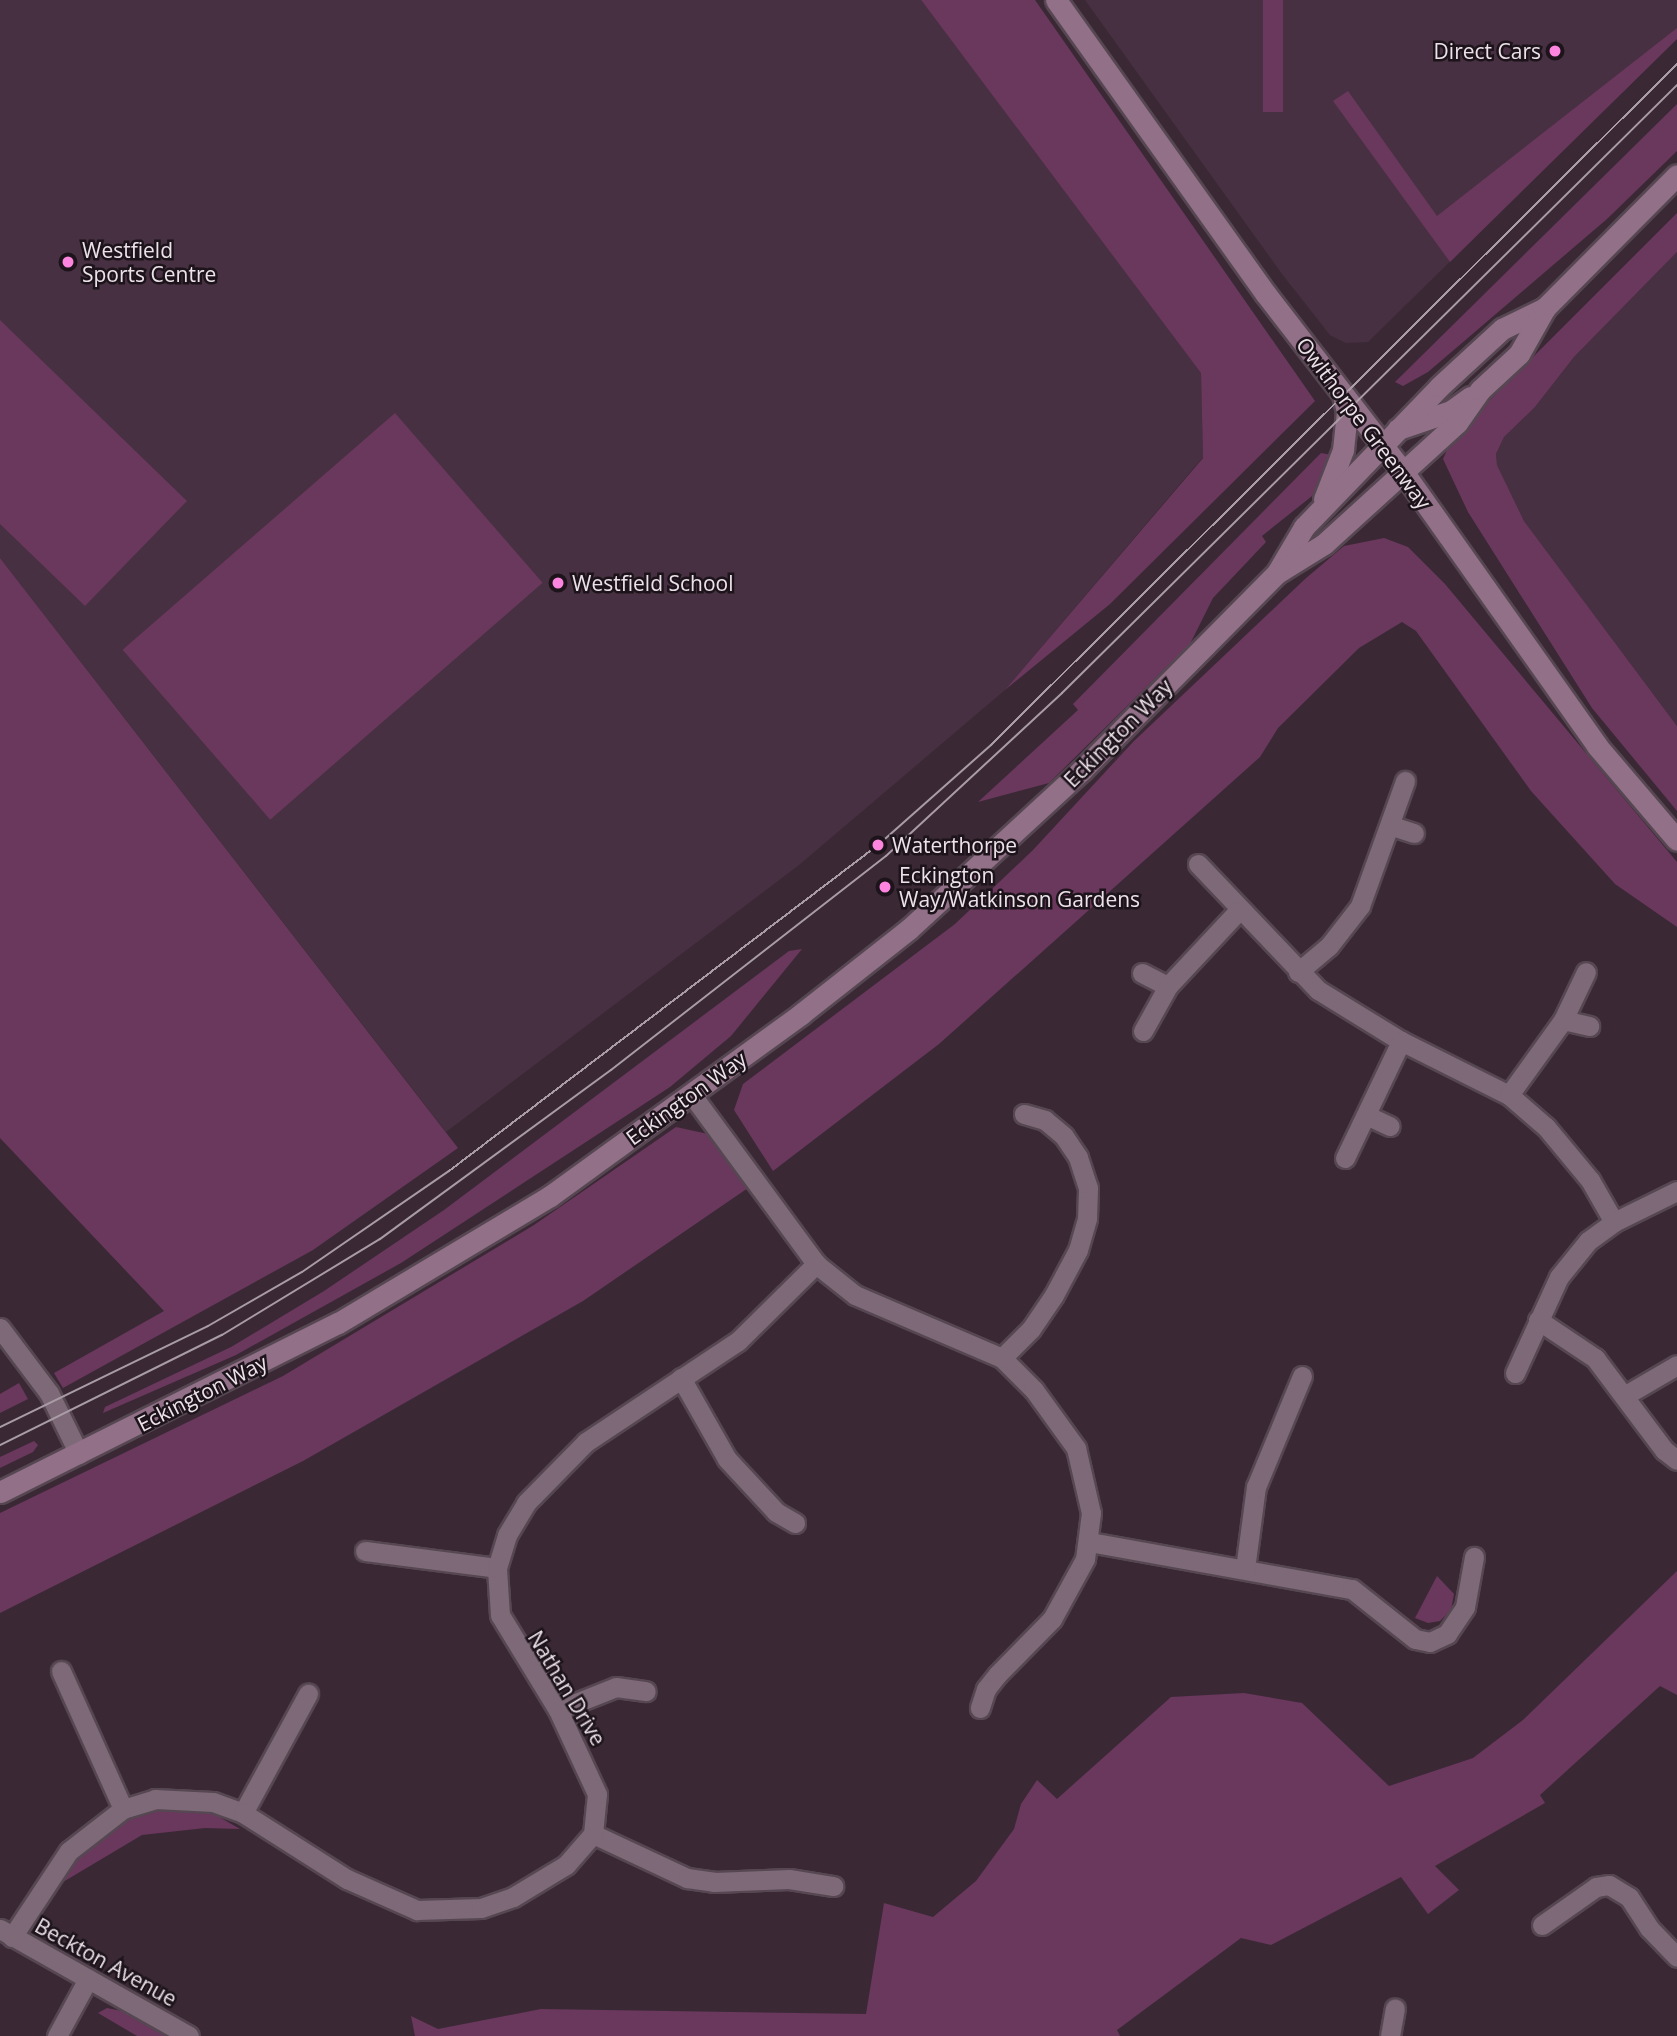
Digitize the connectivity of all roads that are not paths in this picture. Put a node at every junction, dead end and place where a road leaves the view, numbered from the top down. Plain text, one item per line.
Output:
1 (1056, 0) edge
2 (1677, 175) edge
3 (1545, 307) junction
4 (1480, 390) junction
5 (1342, 393) junction
6 (1365, 422) junction
7 (1397, 429) junction
8 (1382, 445) junction
9 (1404, 473) junction
10 (1319, 511) junction
11 (1277, 573) junction
12 (1405, 781) dead end
13 (1392, 827) junction
14 (1414, 834) dead end
15 (1677, 840) edge
16 (1198, 864) dead end
17 (1238, 910) junction
18 (1142, 972) dead end
19 (1298, 972) junction
20 (1586, 972) dead end
21 (1168, 986) junction
22 (1563, 1020) junction
23 (1589, 1026) dead end
24 (1143, 1031) dead end
25 (1401, 1041) junction
26 (692, 1095) junction
27 (1509, 1095) junction
28 (1024, 1114) dead end
29 (1366, 1115) junction
30 (1390, 1126) dead end
31 (1345, 1158) dead end
32 (1677, 1191) edge
33 (1614, 1222) junction
34 (816, 1264) junction
35 (1538, 1320) junction
36 (0, 1328) edge
37 (1002, 1358) junction
38 (1677, 1366) edge
39 (1515, 1373) dead end
40 (1302, 1376) dead end
41 (681, 1378) junction
42 (1624, 1396) junction
43 (79, 1454) junction
44 (1677, 1460) edge
45 (0, 1492) edge
46 (795, 1523) dead end
47 (1090, 1542) junction
48 (365, 1551) dead end
49 (1474, 1557) dead end
50 (497, 1568) junction
51 (1245, 1569) junction
52 (61, 1671) dead end
53 (646, 1691) dead end
54 (308, 1694) dead end
55 (980, 1708) dead end
56 (558, 1710) junction
57 (122, 1808) junction
58 (243, 1813) junction
59 (593, 1834) junction
60 (834, 1886) dead end
61 (1542, 1925) dead end
62 (6, 1933) edge
63 (1677, 1957) edge
64 (88, 1979) junction
65 (1395, 2008) dead end
66 (57, 2036) edge
67 (190, 2036) edge
68 (1390, 2036) edge

1 - 5 main road, Owlthorpe Greenway
2 - 3 main road, Eckington Way
3 - 4 main road, Eckington Way
3 - 7 main road, Eckington Way
4 - 7 main road
4 - 9 main road, Eckington Way
5 - 6 main road, Owlthorpe Greenway
5 - 10 main road
6 - 7 main road
6 - 8 main road, Owlthorpe Greenway
7 - 8 main road, Eckington Way
8 - 9 main road, Owlthorpe Greenway
8 - 10 main road, Eckington Way
9 - 11 main road, Eckington Way
9 - 15 main road, Owlthorpe Greenway
10 - 11 main road, Eckington Way
11 - 26 main road, Eckington Way
12 - 13 street
13 - 14 street
13 - 19 street
16 - 17 street
17 - 19 street
17 - 21 street
18 - 21 street
19 - 25 street
20 - 22 street
21 - 24 street
22 - 23 street
22 - 27 street
25 - 27 street
25 - 29 street
26 - 34 street
26 - 43 main road, Eckington Way
27 - 33 street
28 - 37 street
29 - 30 street
29 - 31 street
32 - 33 street
33 - 35 street
34 - 37 street
34 - 41 street, Nathan Drive
35 - 39 street
35 - 42 street
36 - 43 street
37 - 47 street
38 - 42 street
40 - 51 street
41 - 46 street
41 - 50 street, Nathan Drive
42 - 44 street
43 - 45 main road, Eckington Way
47 - 51 street
47 - 55 street
48 - 50 street
49 - 51 street
50 - 56 street, Nathan Drive
52 - 57 street
53 - 56 street
54 - 58 street
56 - 59 street, Nathan Drive
57 - 58 street
57 - 62 street
58 - 59 street
59 - 60 street
61 - 63 street
62 - 64 street, Beckton Avenue
64 - 66 street
64 - 67 street, Beckton Avenue
65 - 68 street

